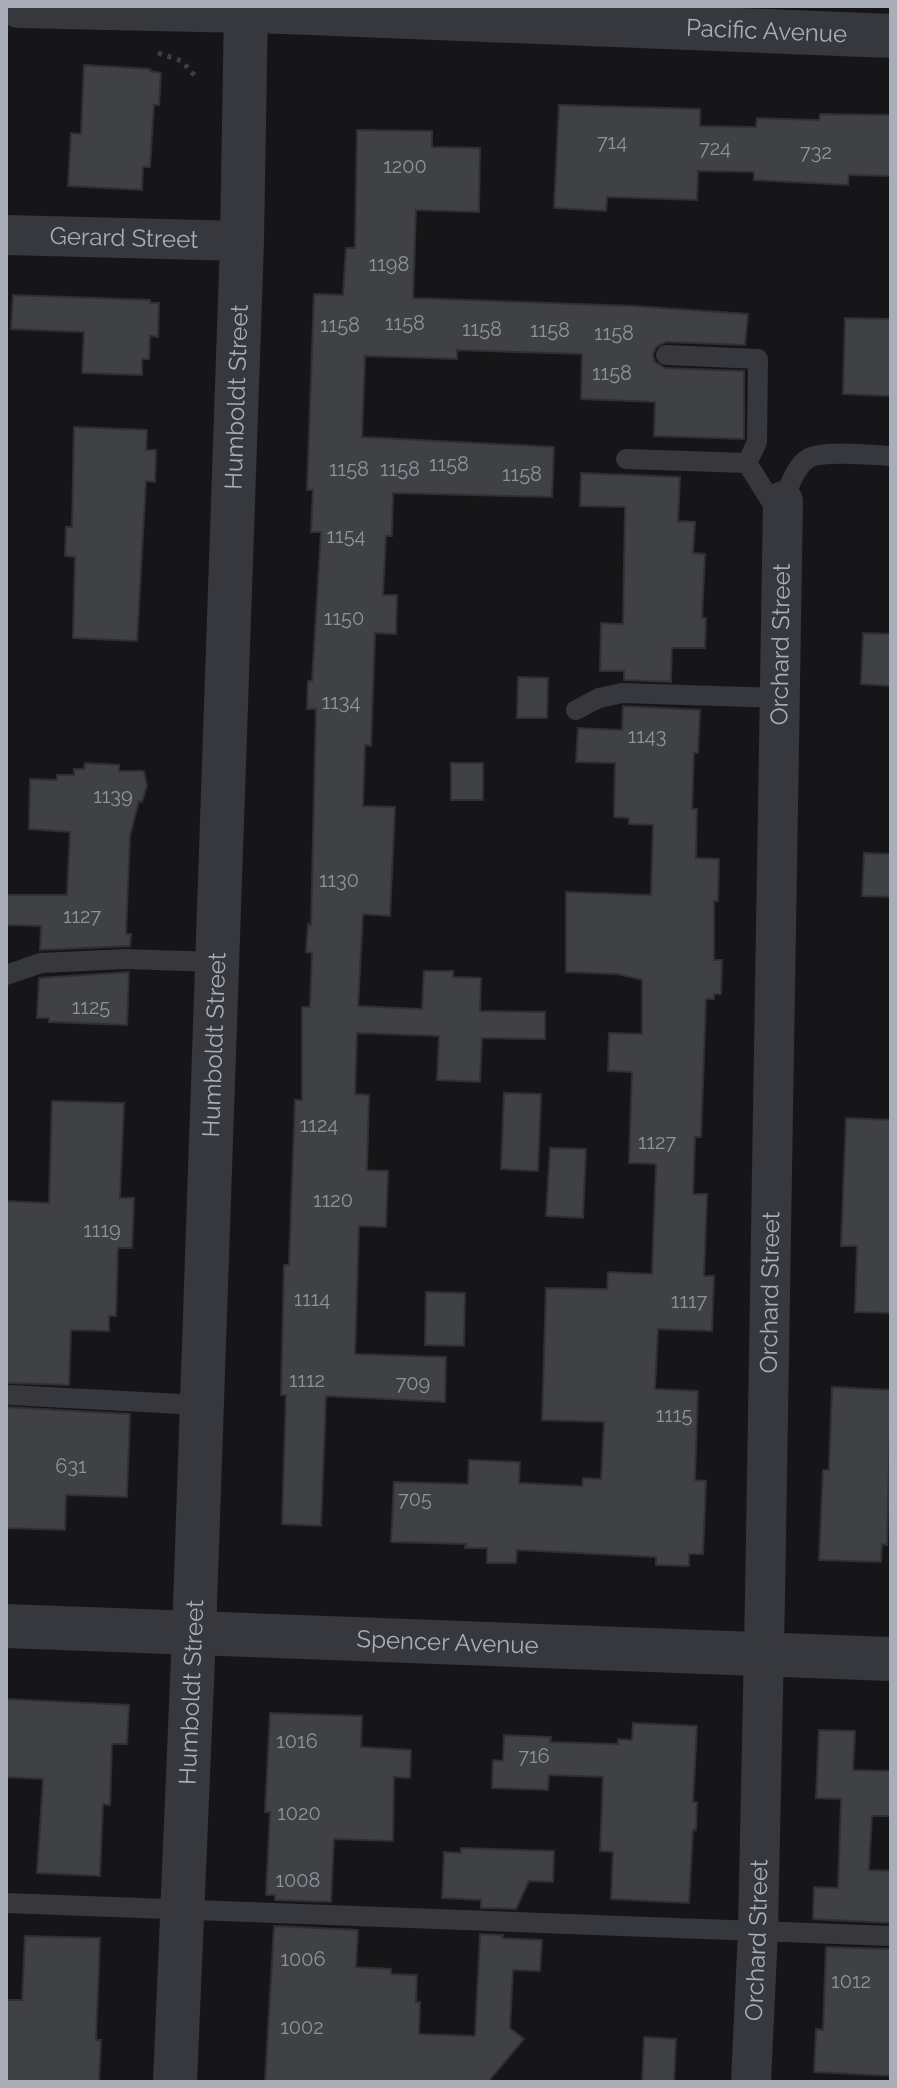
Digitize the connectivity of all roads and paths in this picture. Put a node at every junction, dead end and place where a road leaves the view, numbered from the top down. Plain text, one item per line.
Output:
1 (19, 6) edge
2 (246, 9) edge
3 (891, 36) edge
4 (158, 53) dead end
5 (196, 77) dead end
6 (6, 235) edge
7 (242, 241) junction
8 (666, 355) dead end
9 (891, 456) edge
10 (626, 459) dead end
11 (747, 463) junction
12 (783, 511) junction
13 (782, 698) junction
14 (576, 710) dead end
15 (216, 962) junction
16 (6, 975) edge
17 (10, 1395) dead end
18 (200, 1405) junction
19 (6, 1626) edge
20 (194, 1634) junction
21 (763, 1654) junction
22 (891, 1659) edge
23 (6, 1903) edge
24 (182, 1910) junction
25 (758, 1931) junction
26 (891, 1936) edge
27 (175, 2082) edge
28 (751, 2082) edge

1 - 2 street, Pacific Avenue
2 - 3 street, Pacific Avenue
2 - 7 street, Humboldt Street
4 - 5 path
6 - 7 street, Gerard Street
7 - 15 street, Humboldt Street
8 - 11 lane
9 - 12 lane
10 - 11 lane
11 - 12 lane
12 - 13 street, Orchard Street
13 - 14 lane
13 - 21 street, Orchard Street
15 - 16 lane
15 - 18 street, Humboldt Street
17 - 18 lane
18 - 20 street, Humboldt Street
19 - 20 street, Spencer Avenue
20 - 21 street, Spencer Avenue
20 - 24 street, Humboldt Street
21 - 22 street, Spencer Avenue
21 - 25 street, Orchard Street
23 - 24 lane
24 - 25 lane
24 - 27 street, Humboldt Street
25 - 26 lane
25 - 28 street, Orchard Street

